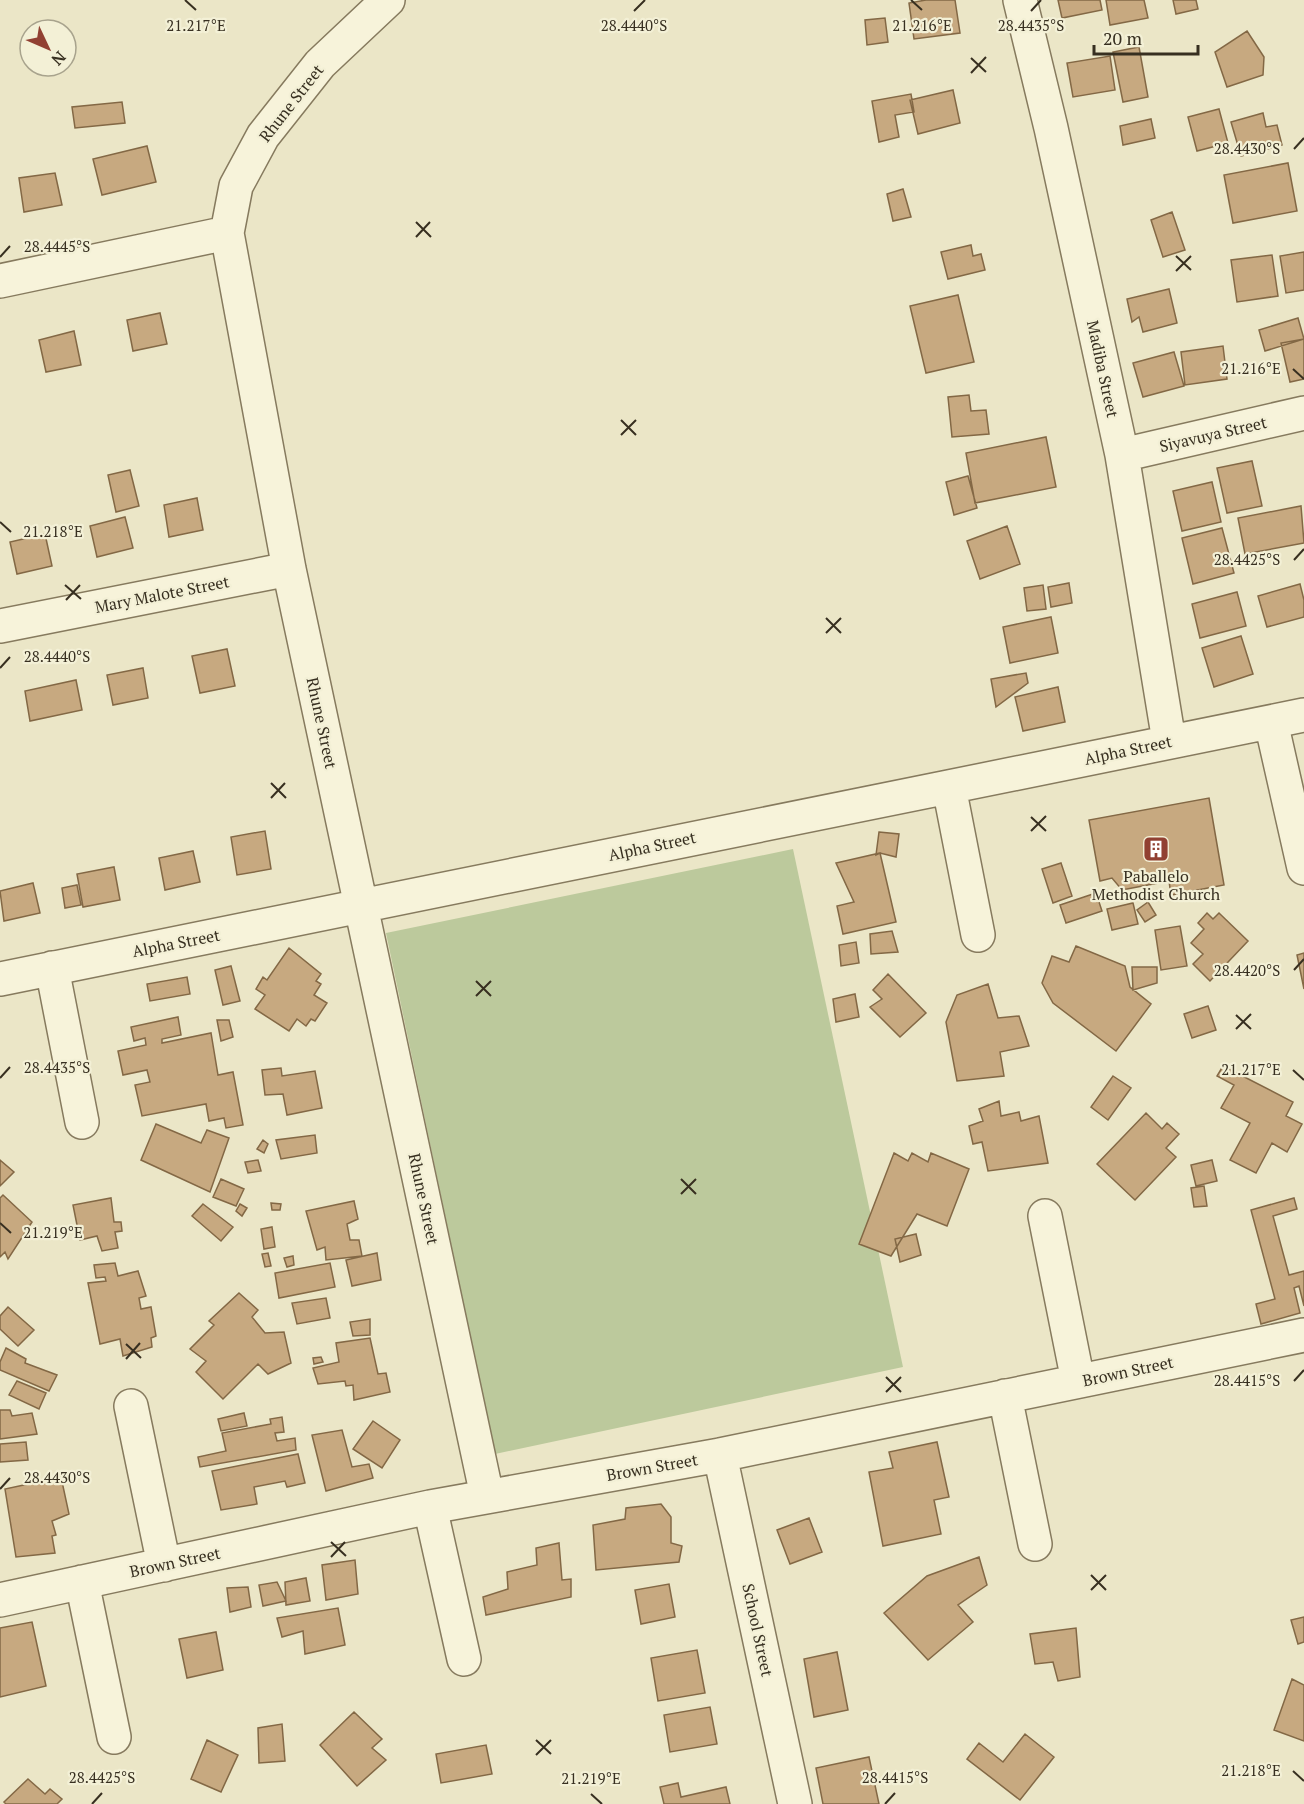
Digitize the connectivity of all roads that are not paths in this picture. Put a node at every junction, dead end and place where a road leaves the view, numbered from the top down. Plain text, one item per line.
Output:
1 (388, 0) edge
2 (1020, 0) edge
3 (227, 233) junction
4 (0, 281) edge
5 (1304, 413) edge
6 (1122, 455) junction
7 (289, 569) junction
8 (0, 626) edge
9 (1304, 715) edge
10 (1271, 722) junction
11 (1169, 741) junction
12 (949, 787) junction
13 (1304, 868) edge
14 (361, 906) junction
15 (978, 935) dead end
16 (52, 968) junction
17 (0, 979) edge
18 (82, 1122) dead end
19 (1045, 1216) dead end
20 (1304, 1335) edge
21 (1078, 1381) junction
22 (1005, 1396) junction
23 (131, 1406) dead end
24 (720, 1455) junction
25 (487, 1496) junction
26 (430, 1507) junction
27 (1035, 1544) dead end
28 (164, 1565) junction
29 (82, 1582) junction
30 (0, 1600) edge
31 (464, 1659) dead end
32 (114, 1737) dead end
33 (795, 1804) edge

1 - 3 street, Rhune Street
2 - 6 street, Madiba Street
3 - 4 street
3 - 7 street, Rhune Street
5 - 6 street, Siyavuya Street
6 - 11 street, Madiba Street
7 - 8 street, Mary Malote Street
7 - 14 street, Rhune Street
9 - 10 street, Alpha Street
10 - 11 street, Alpha Street
10 - 13 street
11 - 12 street, Alpha Street
12 - 14 street, Alpha Street
12 - 15 street
14 - 16 street, Alpha Street
14 - 25 street, Rhune Street
16 - 17 street, Alpha Street
16 - 18 street
19 - 21 street
20 - 21 street, Brown Street
21 - 22 street, Brown Street
22 - 24 street, Brown Street
22 - 27 street
23 - 28 street
24 - 25 street, Brown Street
24 - 33 street, School Street
25 - 26 street, Brown Street
26 - 28 street, Brown Street
26 - 31 street
28 - 29 street, Brown Street
29 - 30 street, Brown Street
29 - 32 street

